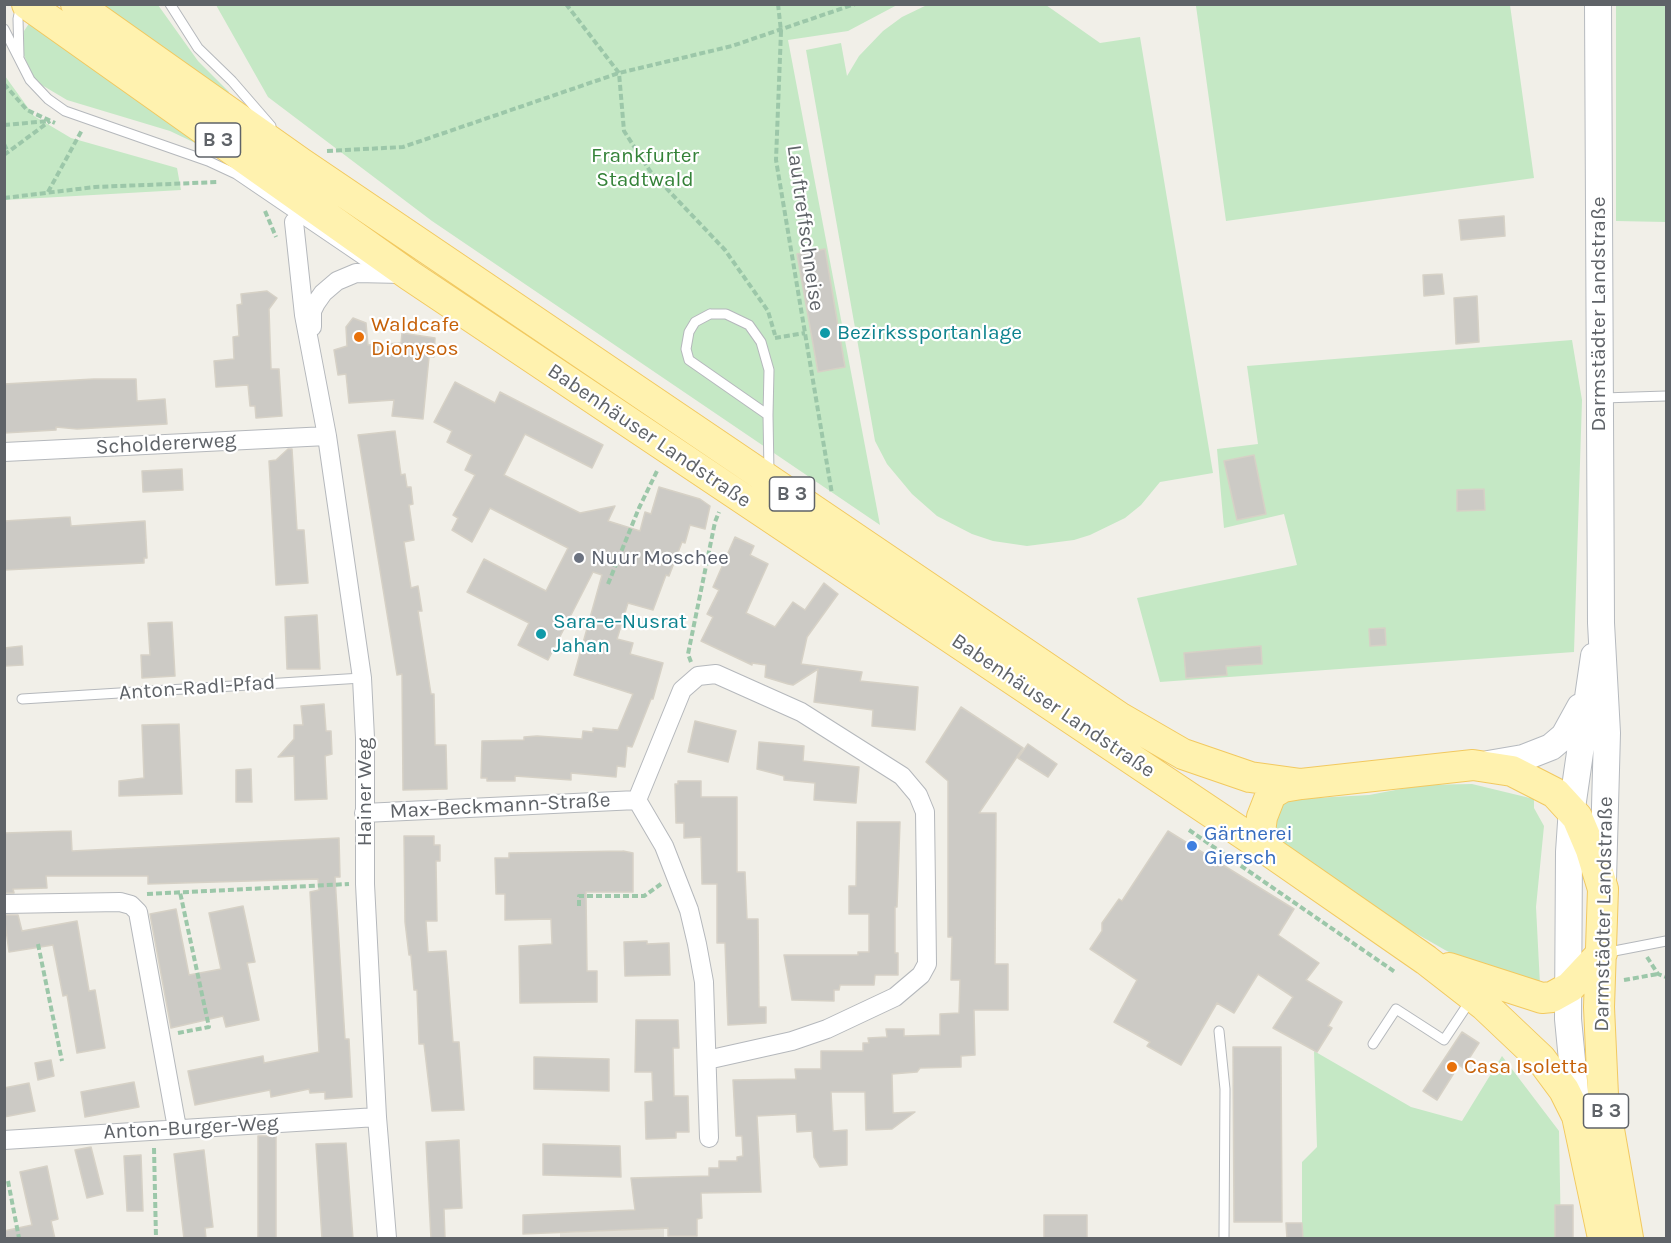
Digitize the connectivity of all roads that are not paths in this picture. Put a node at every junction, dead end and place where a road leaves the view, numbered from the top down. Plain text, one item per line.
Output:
1 (21, 4) edge
2 (27, 4) edge
3 (76, 4) edge
4 (170, 4) edge
5 (1598, 4) edge
6 (4, 29) edge
7 (23, 68) junction
8 (294, 154) junction
9 (294, 222) dead end
10 (379, 272) junction
11 (409, 274) junction
12 (312, 350) junction
13 (1666, 396) edge
14 (1599, 398) junction
15 (768, 415) junction
16 (327, 436) junction
17 (4, 452) edge
18 (769, 479) junction
19 (1601, 623) junction
20 (362, 678) junction
21 (1587, 690) junction
22 (27, 699) dead end
23 (1473, 765) junction
24 (1300, 784) junction
25 (637, 800) junction
26 (1572, 808) junction
27 (364, 813) junction
28 (1266, 849) junction
29 (1603, 889) junction
30 (4, 904) edge
31 (1666, 941) edge
32 (1426, 960) junction
33 (1601, 967) junction
34 (1568, 988) junction
35 (1473, 997) junction
36 (1219, 1031) dead end
37 (1373, 1044) dead end
38 (707, 1060) junction
39 (1577, 1116) junction
40 (377, 1117) junction
41 (177, 1128) junction
42 (709, 1138) dead end
43 (4, 1140) edge
44 (387, 1239) edge
45 (1224, 1239) edge
46 (1603, 1239) edge
47 (1628, 1239) edge

1 - 7 lane
2 - 11 main road, Babenhäuser Landstraße / B 3
3 - 8 main road, Babenhäuser Landstraße / B 3
4 - 8 lane
5 - 14 main road, Darmstädter Landstraße
6 - 7 lane
7 - 10 lane
8 - 18 main road, Babenhäuser Landstraße / B 3
9 - 12 street, Hainer Weg
10 - 11 street, Hainer Weg
10 - 12 street, Hainer Weg
11 - 28 main road, Babenhäuser Landstraße / B 3
12 - 16 street, Hainer Weg
13 - 14 lane
14 - 19 main road, Darmstädter Landstraße
15 - 15 lane
15 - 18 lane
16 - 17 street, Scholdererweg
16 - 20 street, Hainer Weg
18 - 24 main road, Babenhäuser Landstraße / B 3
19 - 21 main road, Darmstädter Landstraße
19 - 29 main road, Darmstädter Landstraße
20 - 22 lane, Anton-Radl-Pfad
20 - 27 street, Hainer Weg
21 - 23 main road, Babenhäuser Landstraße
21 - 26 main road, Darmstädter Landstraße
23 - 24 main road, Babenhäuser Landstraße / B 3
23 - 26 main road, Babenhäuser Landstraße / B 3
24 - 28 main road, B 3
25 - 27 street, Max-Beckmann-Straße
25 - 38 street, Max-Beckmann-Straße
25 - 38 street, Max-Beckmann-Straße
26 - 29 main road, Babenhäuser Landstraße / B 3
26 - 34 main road, Darmstädter Landstraße / B 3
27 - 40 street, Hainer Weg
28 - 32 main road, Babenhäuser Landstraße / B 3
29 - 33 main road, Darmstädter Landstraße / B 3
30 - 41 street
31 - 33 lane
32 - 34 main road, B 3
32 - 35 main road, Darmstädter Landstraße / B 3
33 - 34 main road, B 3
33 - 47 main road, Darmstädter Landstraße / B 3
34 - 39 main road, Darmstädter Landstraße / B 3
35 - 37 lane
35 - 39 main road, Darmstädter Landstraße / B 3
36 - 45 lane
38 - 42 street, Max-Beckmann-Straße
39 - 46 main road, Darmstädter Landstraße / B 3
40 - 41 street, Anton-Burger-Weg
40 - 44 street, Hainer Weg
41 - 43 street, Anton-Burger-Weg

